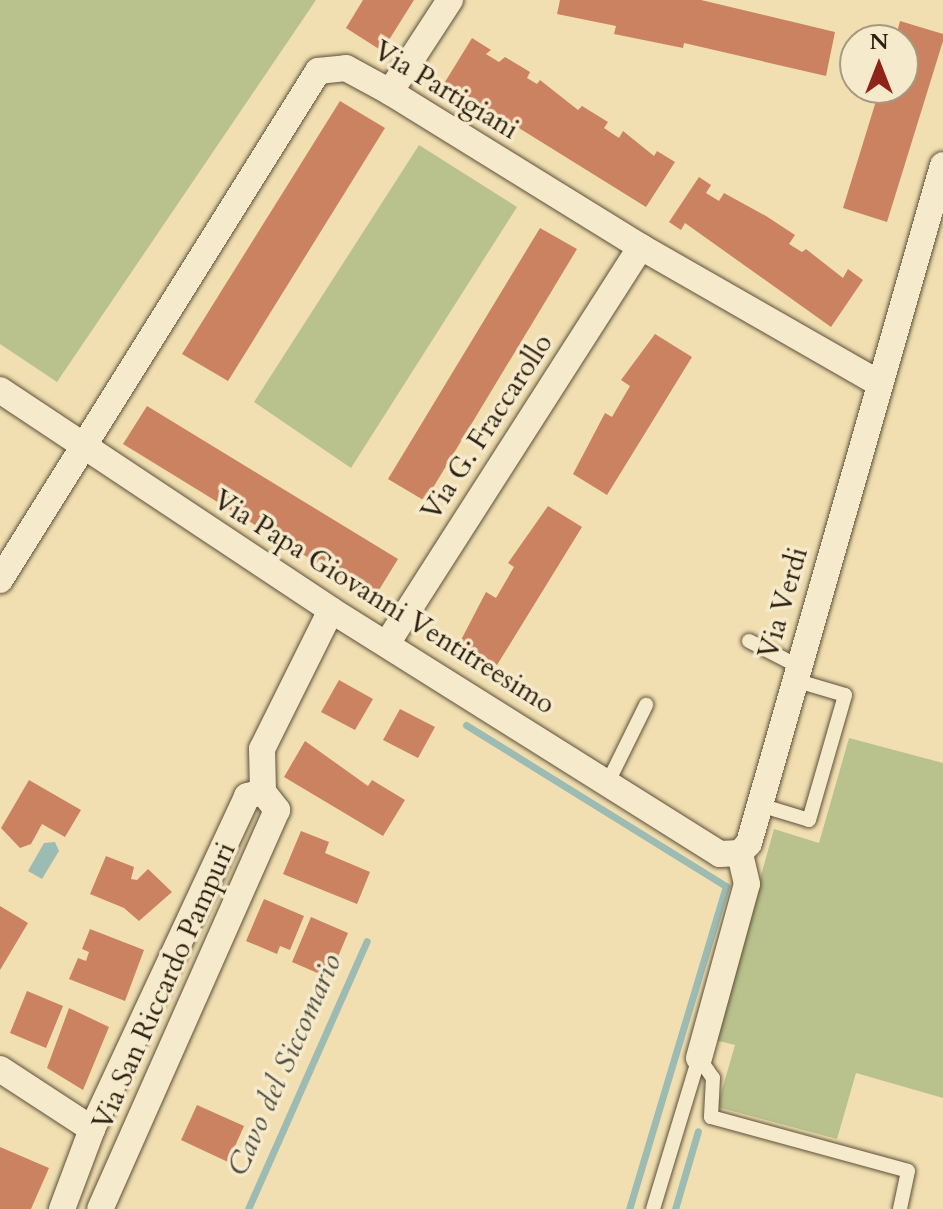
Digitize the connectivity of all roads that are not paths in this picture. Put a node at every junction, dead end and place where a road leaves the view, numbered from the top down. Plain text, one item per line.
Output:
1 (450, 0) edge
2 (390, 92) junction
3 (943, 165) edge
4 (641, 247) junction
5 (880, 384) junction
6 (0, 390) edge
7 (80, 447) junction
8 (0, 580) edge
9 (331, 610) junction
10 (749, 641) dead end
11 (388, 642) junction
12 (796, 673) junction
13 (646, 705) dead end
14 (609, 780) junction
15 (263, 792) junction
16 (760, 805) junction
17 (740, 853) junction
18 (699, 1058) junction
19 (0, 1069) edge
20 (96, 1120) junction
21 (139, 1126) junction
22 (82, 1162) junction
23 (115, 1175) junction
24 (62, 1209) edge
25 (100, 1209) edge
26 (653, 1209) edge
27 (900, 1209) edge

1 - 2 street
2 - 4 street, Via Partigiani
2 - 7 street, Via Partigiani
3 - 5 street, Via Verdi
4 - 5 street, Via Partigiani
4 - 11 street, Via G. Fraccarollo
5 - 12 street, Via Verdi
6 - 7 street, Via Papa Giovanni Ventitreesimo
7 - 8 street
7 - 9 street, Via Papa Giovanni Ventitreesimo
9 - 11 street, Via Papa Giovanni Ventitreesimo
9 - 15 street, Via San Riccardo Pampuri
10 - 12 lane
11 - 14 street, Via Papa Giovanni Ventitreesimo
12 - 16 street, Via Verdi
12 - 16 lane
13 - 14 lane
14 - 17 street, Via Papa Giovanni Ventitreesimo
15 - 20 street, Via San Riccardo Pampuri
15 - 21 street, Via San Riccardo Pampuri
16 - 17 street, Via Verdi
17 - 18 street
18 - 26 lane
18 - 27 lane
19 - 20 street, Via San Riccardo Pampuri
20 - 21 street
20 - 22 street, Via San Riccardo Pampuri
21 - 23 street, Via San Riccardo Pampuri
22 - 23 street
22 - 24 street, Via San Riccardo Pampuri
23 - 25 street, Via San Riccardo Pampuri

